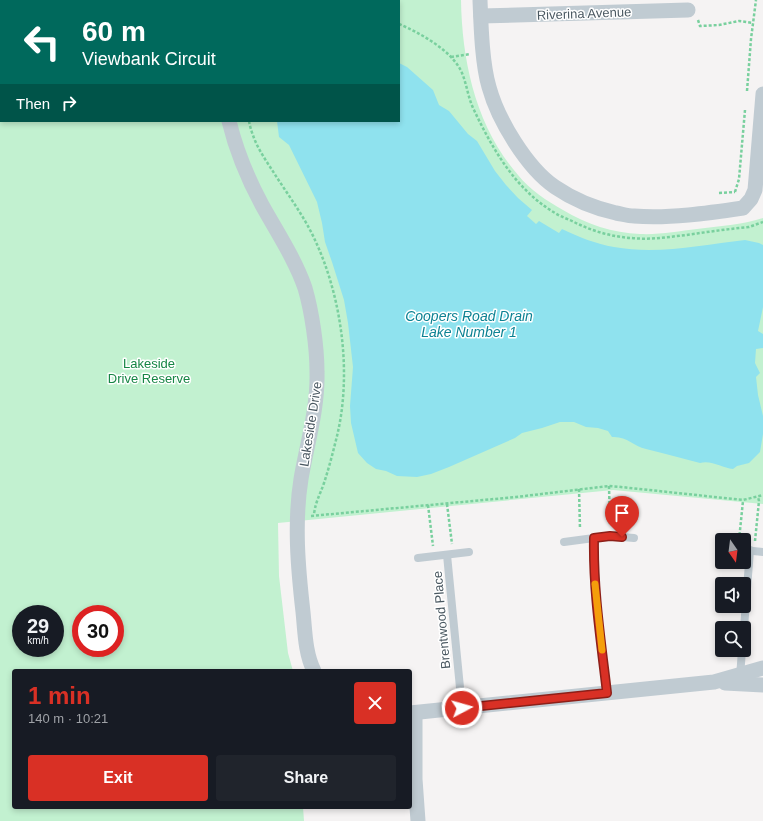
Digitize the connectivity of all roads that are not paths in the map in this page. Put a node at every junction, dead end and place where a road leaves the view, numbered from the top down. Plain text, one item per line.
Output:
1 (480, 0) edge
2 (650, 6) edge
3 (688, 10) road end
4 (481, 16) junction
5 (763, 94) edge
6 (229, 122) edge
7 (594, 538) junction
8 (634, 538) dead end
9 (564, 542) dead end
10 (751, 550) edge
11 (469, 552) dead end
12 (763, 552) edge
13 (450, 554) junction
14 (418, 558) dead end
15 (749, 569) edge
16 (745, 621) edge
17 (741, 657) edge
18 (763, 668) edge
19 (313, 669) edge
20 (739, 679) junction
21 (763, 686) edge
22 (607, 693) junction
23 (462, 708) junction
24 (412, 713) edge
25 (418, 821) edge

1 - 4 street
2 - 3 street, Riverina Avenue
2 - 4 street, Riverina Avenue
4 - 5 street
6 - 19 street, Lakeside Drive
7 - 8 lane
7 - 9 lane
7 - 22 lane
10 - 12 lane
11 - 13 lane, Brentwood Place
13 - 14 lane, Brentwood Place
13 - 23 lane, Brentwood Place
15 - 16 lane
17 - 20 lane
18 - 20 street
20 - 21 street
20 - 22 street
22 - 23 street
23 - 24 street
24 - 25 street

